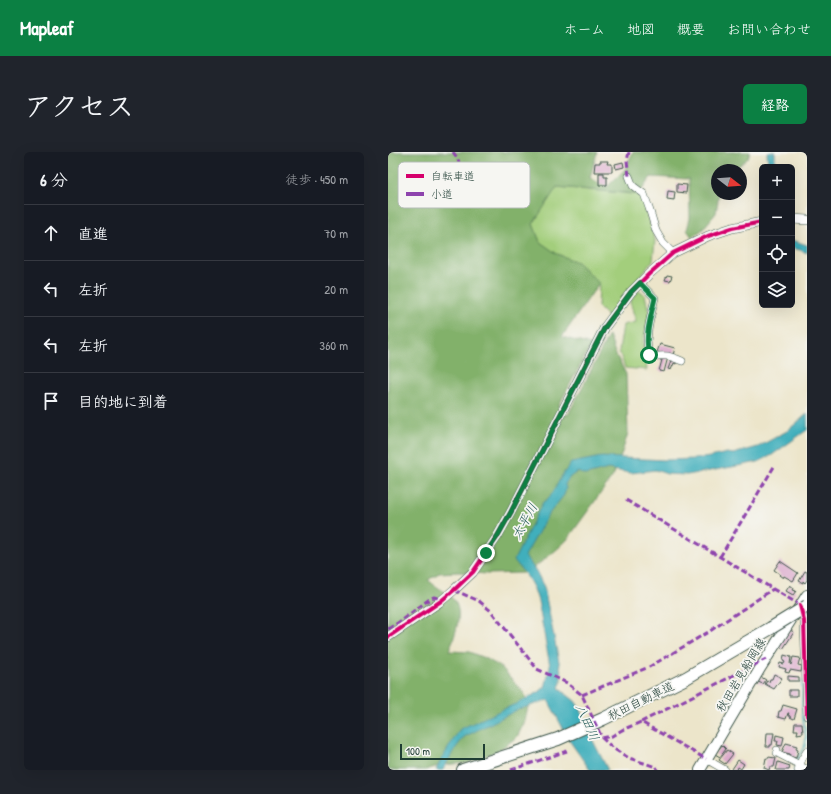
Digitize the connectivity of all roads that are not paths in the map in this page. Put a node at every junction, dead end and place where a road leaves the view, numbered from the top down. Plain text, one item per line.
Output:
1 (629, 176) dead end
2 (795, 219) edge
3 (807, 220) edge
4 (759, 222) edge
5 (673, 254) junction
6 (640, 283) junction
7 (682, 361) dead end
8 (807, 595) edge
9 (804, 605) edge
10 (388, 637) edge
11 (807, 677) edge
12 (807, 716) edge
13 (777, 750) dead end
14 (807, 751) edge
15 (706, 759) junction
16 (799, 767) edge
17 (807, 769) edge
18 (463, 770) edge
19 (700, 770) edge
20 (725, 770) edge

1 - 5 street
2 - 3 street
4 - 5 street
5 - 6 street
6 - 7 street
6 - 10 street
8 - 9 main road, 秋田岩見船岡線
9 - 11 street
9 - 15 main road, 秋田岩見船岡線
9 - 18 highway, 秋田自動車道, bridge
11 - 12 street
13 - 16 street
14 - 16 street
15 - 19 main road, 秋田岩見船岡線
15 - 20 street
16 - 17 street

